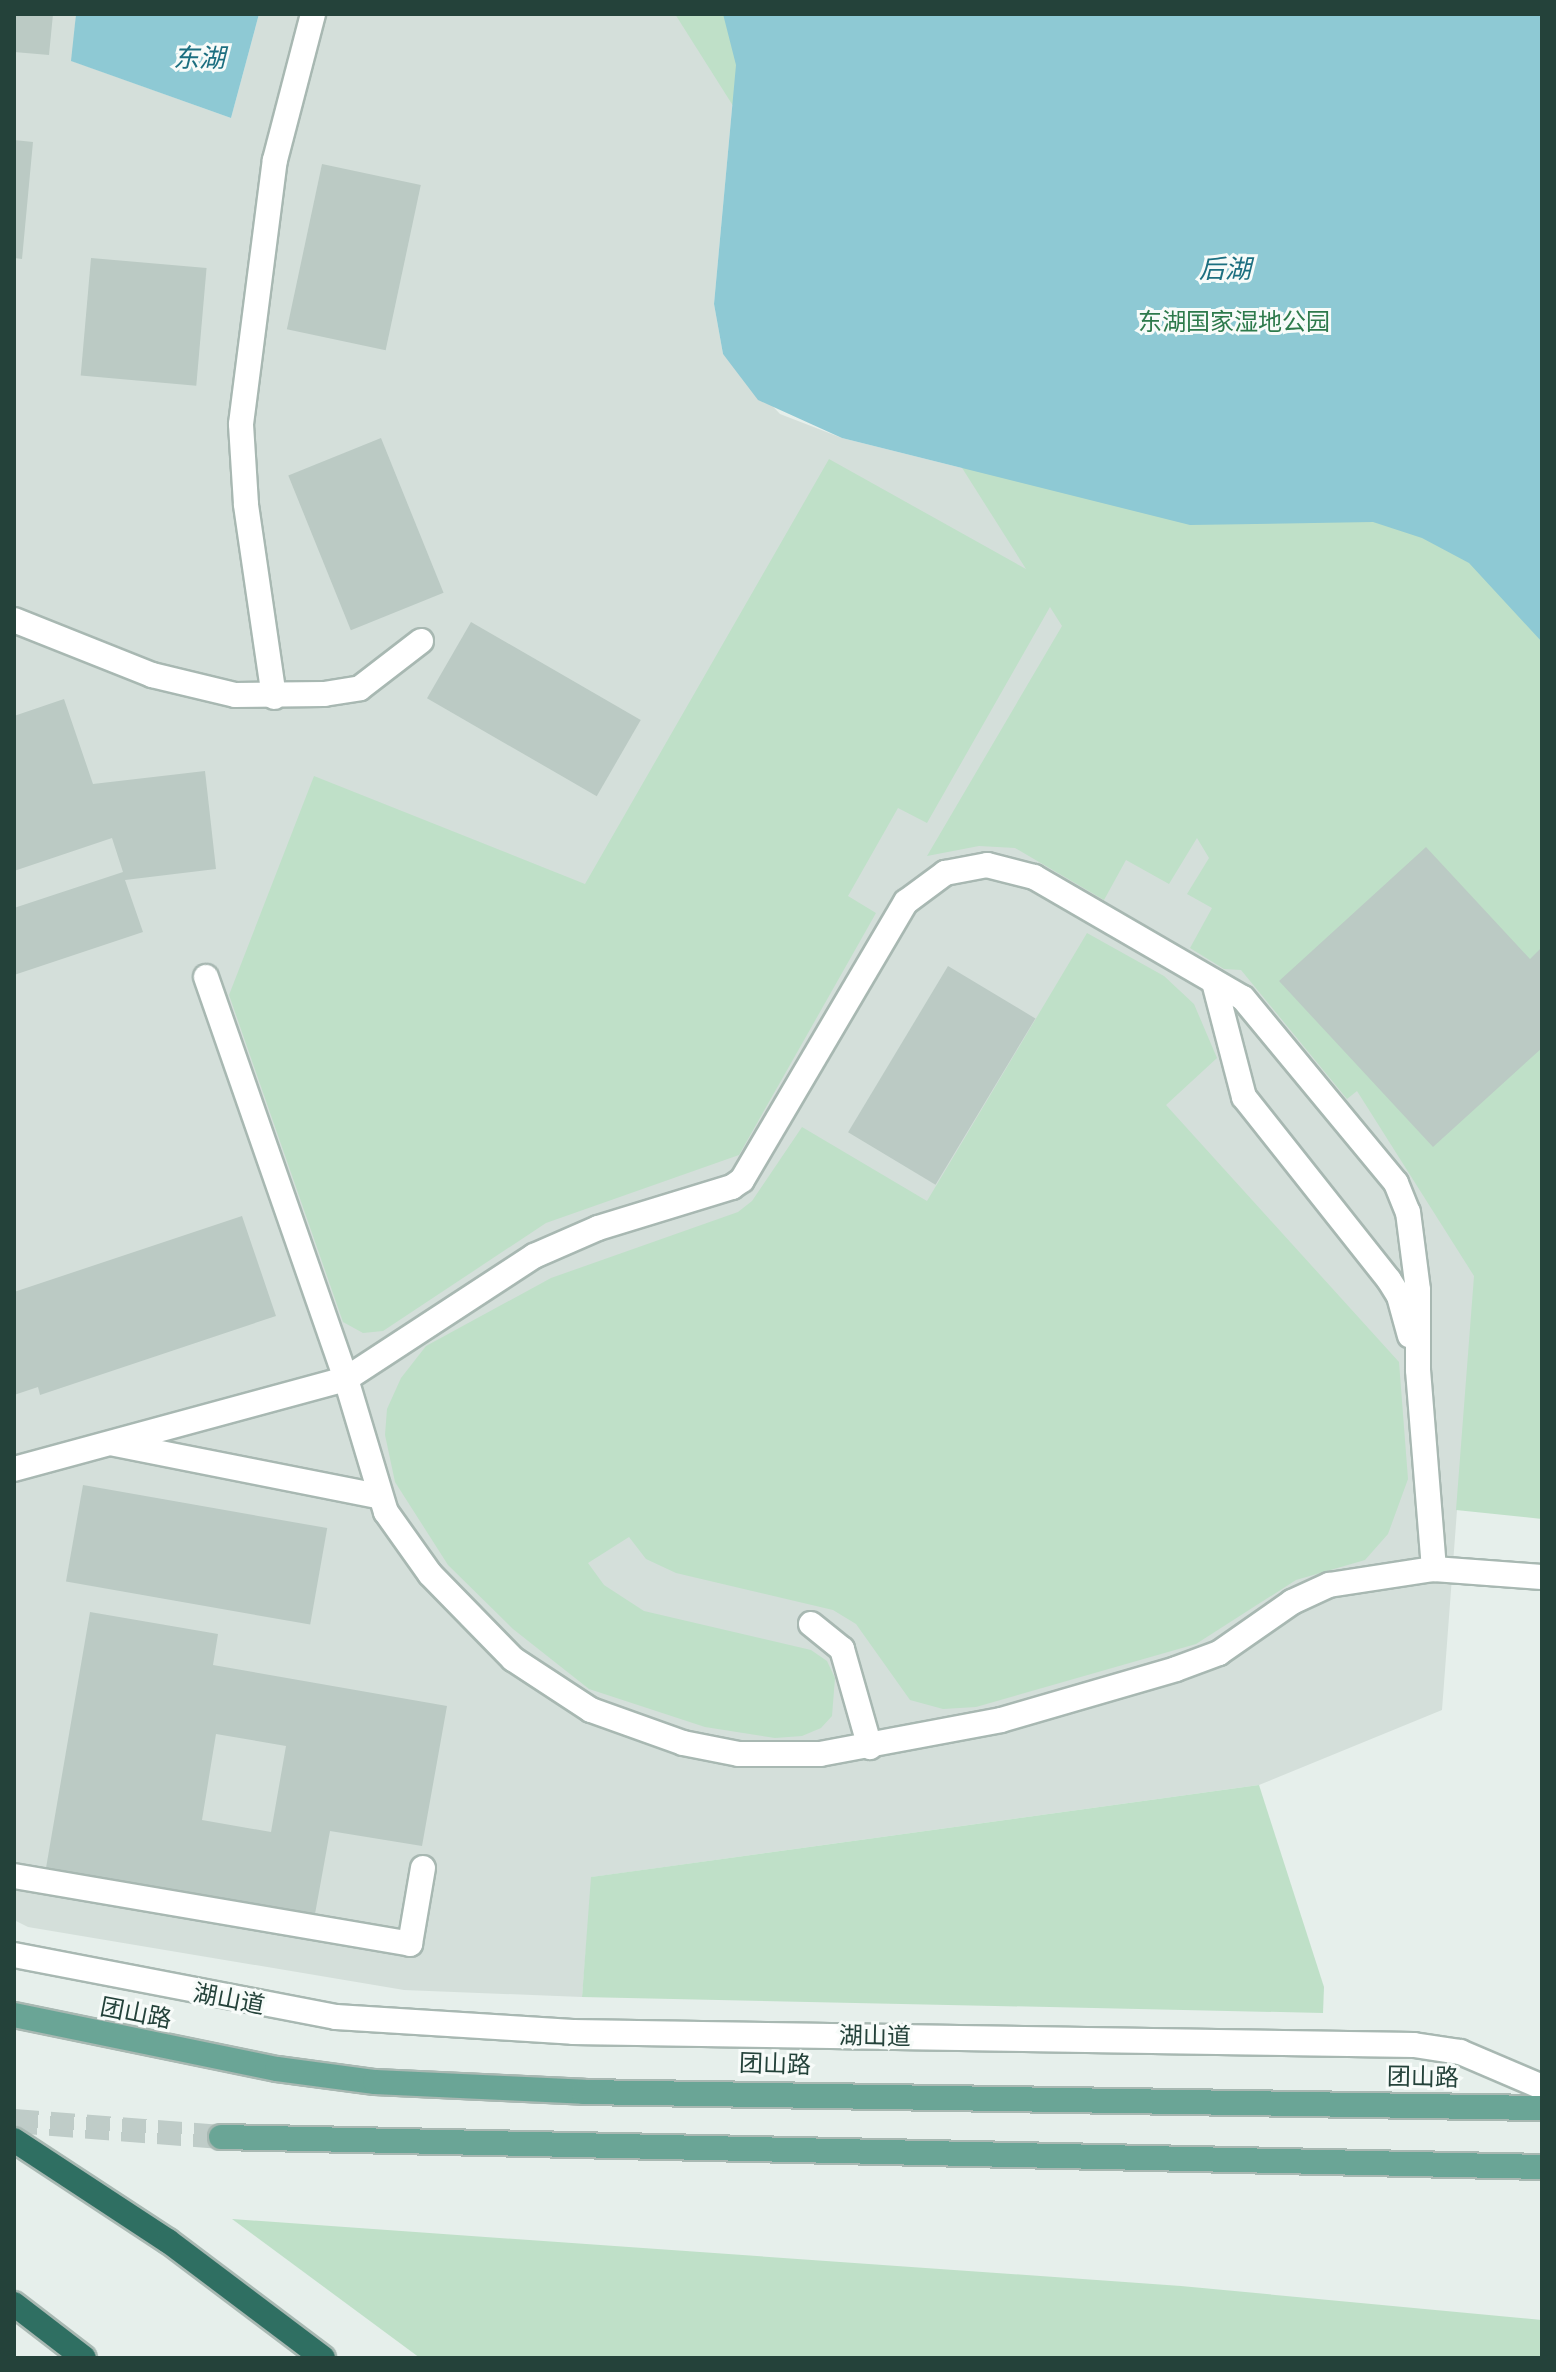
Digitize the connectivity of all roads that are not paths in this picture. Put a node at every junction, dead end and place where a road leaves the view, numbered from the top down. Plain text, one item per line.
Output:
1 (313, 14) edge
2 (14, 620) edge
3 (421, 641) dead end
4 (274, 697) junction
5 (206, 977) dead end
6 (1214, 982) junction
7 (1418, 1370) junction
8 (346, 1379) junction
9 (109, 1443) junction
10 (14, 1469) edge
11 (377, 1496) junction
12 (1434, 1569) junction
13 (1542, 1577) edge
14 (811, 1624) dead end
15 (870, 1747) junction
16 (423, 1868) dead end
17 (14, 1876) edge
18 (14, 1955) edge
19 (14, 2015) edge
20 (1542, 2087) edge
21 (1542, 2108) edge
22 (221, 2137) tunnel mouth
23 (14, 2140) edge
24 (1542, 2167) edge
25 (14, 2304) edge
26 (84, 2358) edge
27 (323, 2358) edge

1 - 4 street
2 - 4 street
3 - 4 street
5 - 8 street
6 - 7 street
6 - 7 street
6 - 8 street
7 - 12 street
8 - 9 street
8 - 11 street
9 - 10 street
9 - 11 street
11 - 15 street
12 - 13 street
12 - 15 street
14 - 15 street
16 - 17 street
18 - 20 street, 湖山道
19 - 21 main road, 团山路
22 - 24 main road
23 - 27 highway
25 - 26 highway

